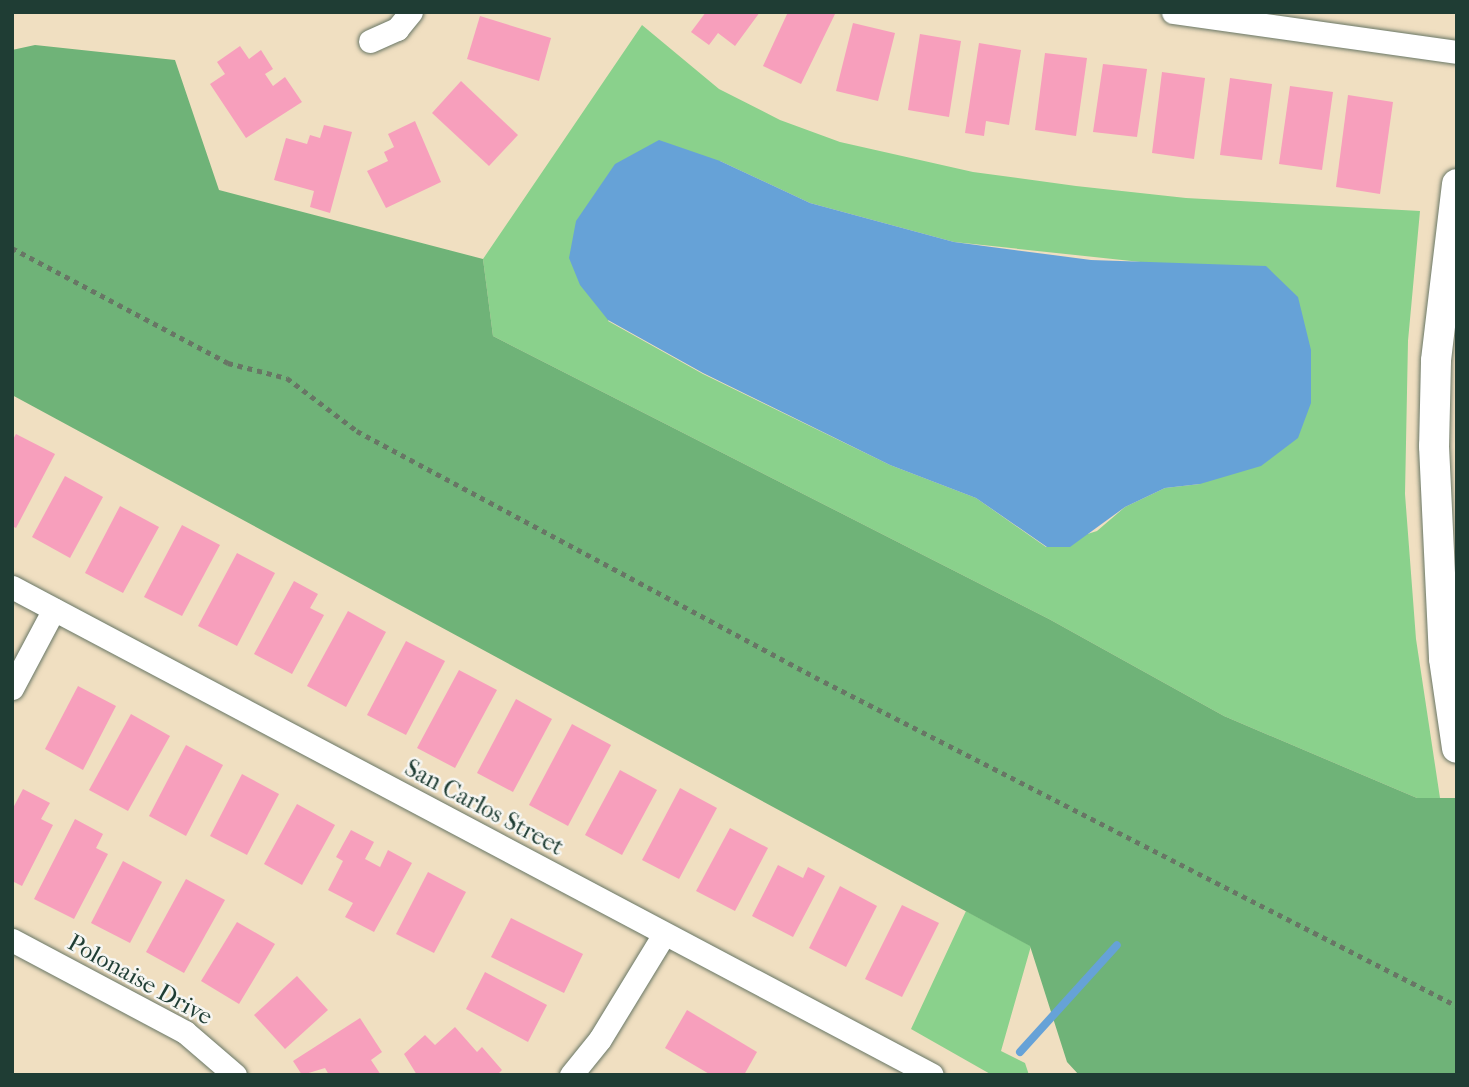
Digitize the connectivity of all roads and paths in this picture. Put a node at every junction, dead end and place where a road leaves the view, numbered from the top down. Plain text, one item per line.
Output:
1 (411, 12) edge
2 (1172, 12) edge
3 (1272, 20) edge
4 (370, 41) dead end
5 (1457, 52) edge
6 (1457, 184) edge
7 (12, 248) edge
8 (12, 587) edge
9 (54, 609) junction
10 (12, 688) edge
11 (1457, 748) edge
12 (664, 934) junction
13 (12, 940) edge
14 (1457, 1006) edge
15 (235, 1075) edge
16 (571, 1075) edge
17 (932, 1075) edge

1 - 4 street
2 - 3 street
3 - 5 street
6 - 11 street
7 - 14 path
8 - 9 street, San Carlos Street
9 - 10 street
9 - 12 street, San Carlos Street
12 - 16 street
12 - 17 street, San Carlos Street
13 - 15 street, Polonaise Drive

